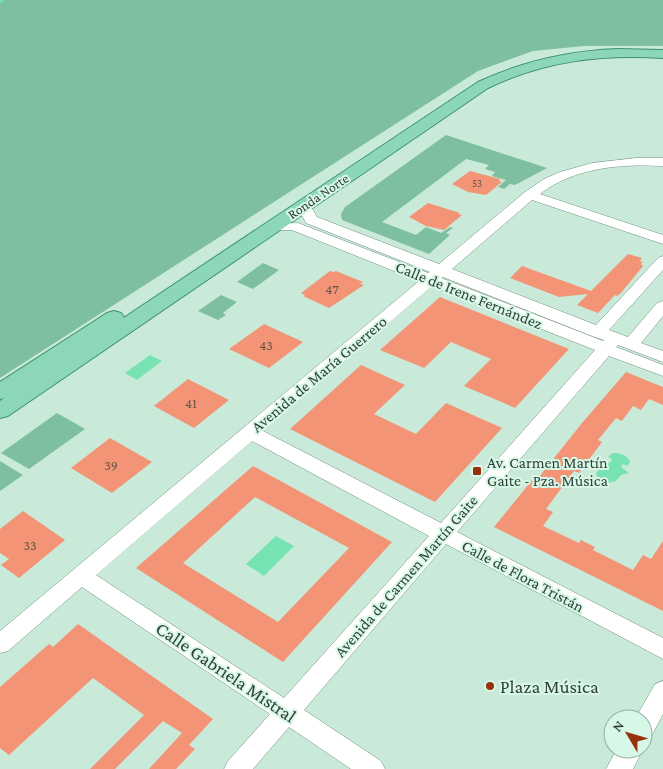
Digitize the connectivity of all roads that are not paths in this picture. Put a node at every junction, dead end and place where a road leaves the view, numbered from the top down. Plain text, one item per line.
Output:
1 (663, 49) edge
2 (663, 54) edge
3 (663, 162) edge
4 (530, 195) junction
5 (304, 206) junction
6 (272, 227) junction
7 (663, 240) edge
8 (663, 261) edge
9 (437, 275) junction
10 (663, 306) edge
11 (612, 341) junction
12 (663, 357) edge
13 (663, 371) edge
14 (0, 392) edge
15 (0, 412) edge
16 (250, 432) junction
17 (444, 534) junction
18 (80, 575) junction
19 (0, 644) edge
20 (663, 649) edge
21 (663, 692) edge
22 (653, 710) edge
23 (287, 712) junction
24 (236, 769) edge
25 (372, 769) edge

1 - 14 main road, Ronda Norte
2 - 5 main road, Ronda Norte
3 - 4 street, Avenida de María Guerrero
4 - 7 street
4 - 9 street, Avenida de María Guerrero
5 - 6 main road, Ronda Norte
5 - 9 street, Calle de Irene Fernández
6 - 9 street, Calle de Irene Fernández
6 - 15 main road, Ronda Norte
8 - 11 street, Avenida de Carmen Martín Gaite
9 - 11 street, Calle de Irene Fernández
9 - 16 street, Avenida de María Guerrero
10 - 11 street, Avenida de Carmen Martín Gaite
11 - 12 street, Calle de Irene Fernández
11 - 13 street, Calle de Irene Fernández
11 - 17 street, Avenida de Carmen Martín Gaite
16 - 17 street, Calle de Flora Tristán
16 - 18 street, Avenida de María Guerrero
17 - 20 street, Calle de Flora Tristán
17 - 23 street, Avenida de Carmen Martín Gaite
18 - 19 street, Avenida de María Guerrero
18 - 23 street, Calle Gabriela Mistral
21 - 22 street
23 - 24 street, Avenida de Carmen Martín Gaite
23 - 25 street, Calle Gabriela Mistral

